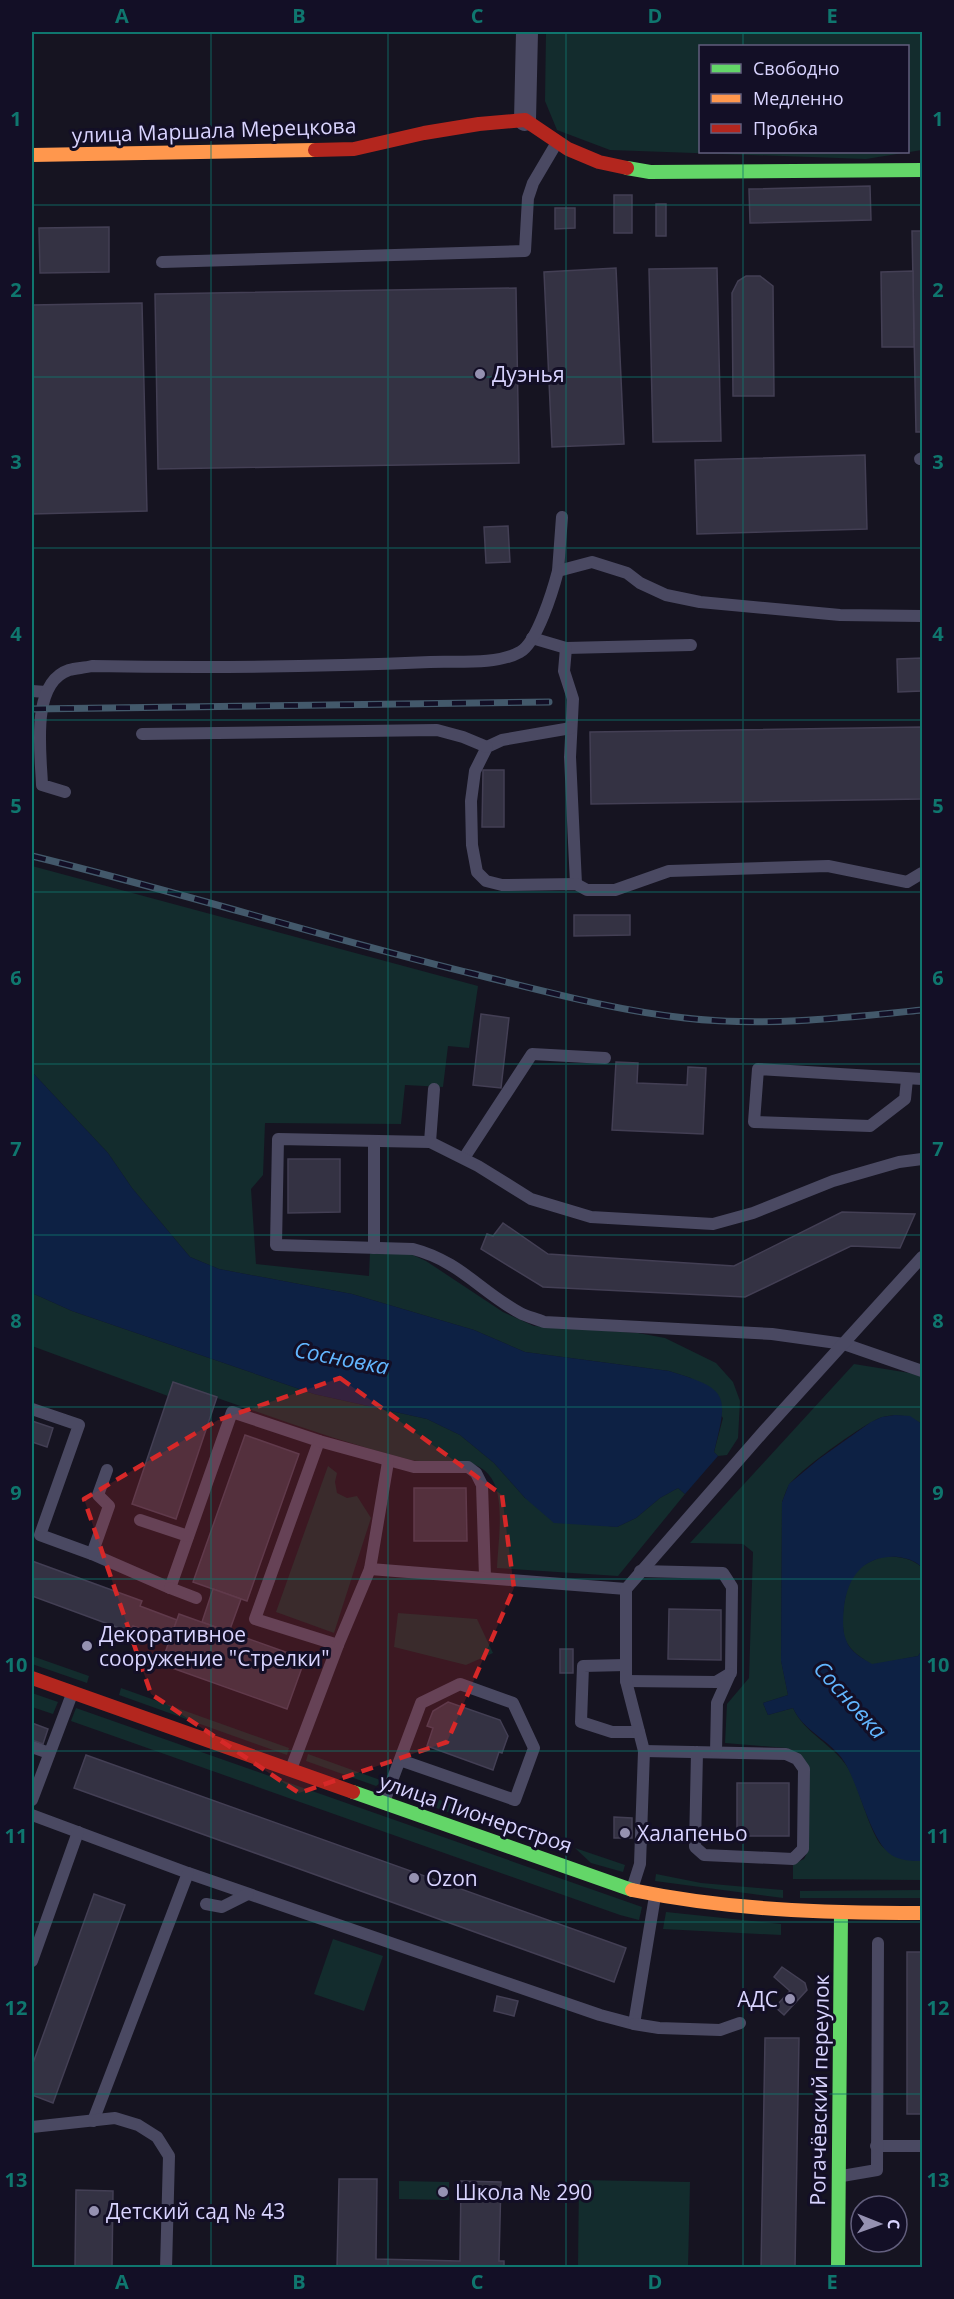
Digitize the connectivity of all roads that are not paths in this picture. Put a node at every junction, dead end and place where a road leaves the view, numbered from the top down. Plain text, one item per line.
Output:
1 (527, 32) edge
2 (525, 120) junction
3 (556, 144) junction
4 (32, 155) edge
5 (922, 170) edge
6 (162, 262) dead end
7 (562, 517) dead end
8 (558, 571) junction
9 (922, 616) edge
10 (532, 638) junction
11 (691, 645) dead end
12 (566, 648) junction
13 (32, 692) edge
14 (46, 692) junction
15 (571, 728) junction
16 (142, 734) dead end
17 (487, 747) junction
18 (36, 750) edge
19 (65, 792) dead end
20 (922, 873) edge
21 (576, 884) junction
22 (605, 1058) dead end
23 (907, 1079) junction
24 (922, 1079) edge
25 (434, 1089) dead end
26 (374, 1141) junction
27 (430, 1142) junction
28 (464, 1158) junction
29 (922, 1159) edge
30 (374, 1248) junction
31 (922, 1257) edge
32 (844, 1344) junction
33 (922, 1371) edge
34 (32, 1409) edge
35 (319, 1441) junction
36 (388, 1462) junction
37 (106, 1470) dead end
38 (140, 1520) dead end
39 (188, 1536) junction
40 (92, 1554) junction
41 (370, 1569) junction
42 (640, 1571) junction
43 (485, 1576) junction
44 (170, 1588) junction
45 (626, 1589) junction
46 (196, 1598) dead end
47 (338, 1645) junction
48 (626, 1665) junction
49 (731, 1673) junction
50 (32, 1678) edge
51 (626, 1681) junction
52 (73, 1693) junction
53 (639, 1732) junction
54 (32, 1747) edge
55 (644, 1751) junction
56 (697, 1752) junction
57 (716, 1752) junction
58 (49, 1753) junction
59 (400, 1760) junction
60 (291, 1770) junction
61 (32, 1800) edge
62 (384, 1803) junction
63 (32, 1815) edge
64 (78, 1832) junction
65 (188, 1873) junction
66 (632, 1890) junction
67 (248, 1894) junction
68 (655, 1895) junction
69 (206, 1904) dead end
70 (841, 1913) junction
71 (922, 1913) edge
72 (878, 1942) dead end
73 (32, 1961) edge
74 (740, 2023) dead end
75 (634, 2024) junction
76 (93, 2121) junction
77 (32, 2127) edge
78 (876, 2146) junction
79 (922, 2146) edge
80 (839, 2177) junction
81 (166, 2268) edge
82 (838, 2268) edge

1 - 2 street
2 - 3 street
2 - 4 street, улица Маршала Мерецкова
3 - 5 street
3 - 6 lane
7 - 8 lane
8 - 9 lane
8 - 10 lane
10 - 12 lane
10 - 14 lane
11 - 12 lane
12 - 15 lane
13 - 14 lane
14 - 18 lane
15 - 17 lane
15 - 21 lane
16 - 17 lane
17 - 21 lane
18 - 19 lane
20 - 21 lane
22 - 28 lane
23 - 23 lane
23 - 24 lane
25 - 27 lane
26 - 27 lane
26 - 30 lane
26 - 30 lane
27 - 28 lane
28 - 29 lane
30 - 32 lane
31 - 32 lane
32 - 33 lane
32 - 42 lane
34 - 40 lane
35 - 36 lane
35 - 39 lane
35 - 47 lane
36 - 41 lane
36 - 43 lane
37 - 40 lane
38 - 39 lane
39 - 44 lane
40 - 44 lane
41 - 43 lane
41 - 47 lane
42 - 45 lane
42 - 49 lane
43 - 45 lane
44 - 46 lane
45 - 48 lane
47 - 60 lane
48 - 51 lane
48 - 53 lane
49 - 51 lane
49 - 57 lane
50 - 52 street, улица Пионерстроя
51 - 53 lane
52 - 58 lane
52 - 60 street, улица Пионерстроя
53 - 55 lane
54 - 58 lane
55 - 56 lane
55 - 66 lane
56 - 57 lane
56 - 57 lane
58 - 61 lane
59 - 59 lane
59 - 62 lane
60 - 62 street, улица Пионерстроя
62 - 66 street, улица Пионерстроя
63 - 64 lane
64 - 65 lane
64 - 73 lane
65 - 67 lane
65 - 76 lane
66 - 68 street, улица Пионерстроя
67 - 69 lane
67 - 75 lane
68 - 70 street, улица Пионерстроя
68 - 75 lane
70 - 71 street, улица Пионерстроя
70 - 80 street, Рогачёвский переулок
72 - 78 lane
74 - 75 lane
76 - 77 lane
76 - 81 lane
78 - 79 lane
78 - 80 lane
80 - 82 street, Рогачёвский переулок

